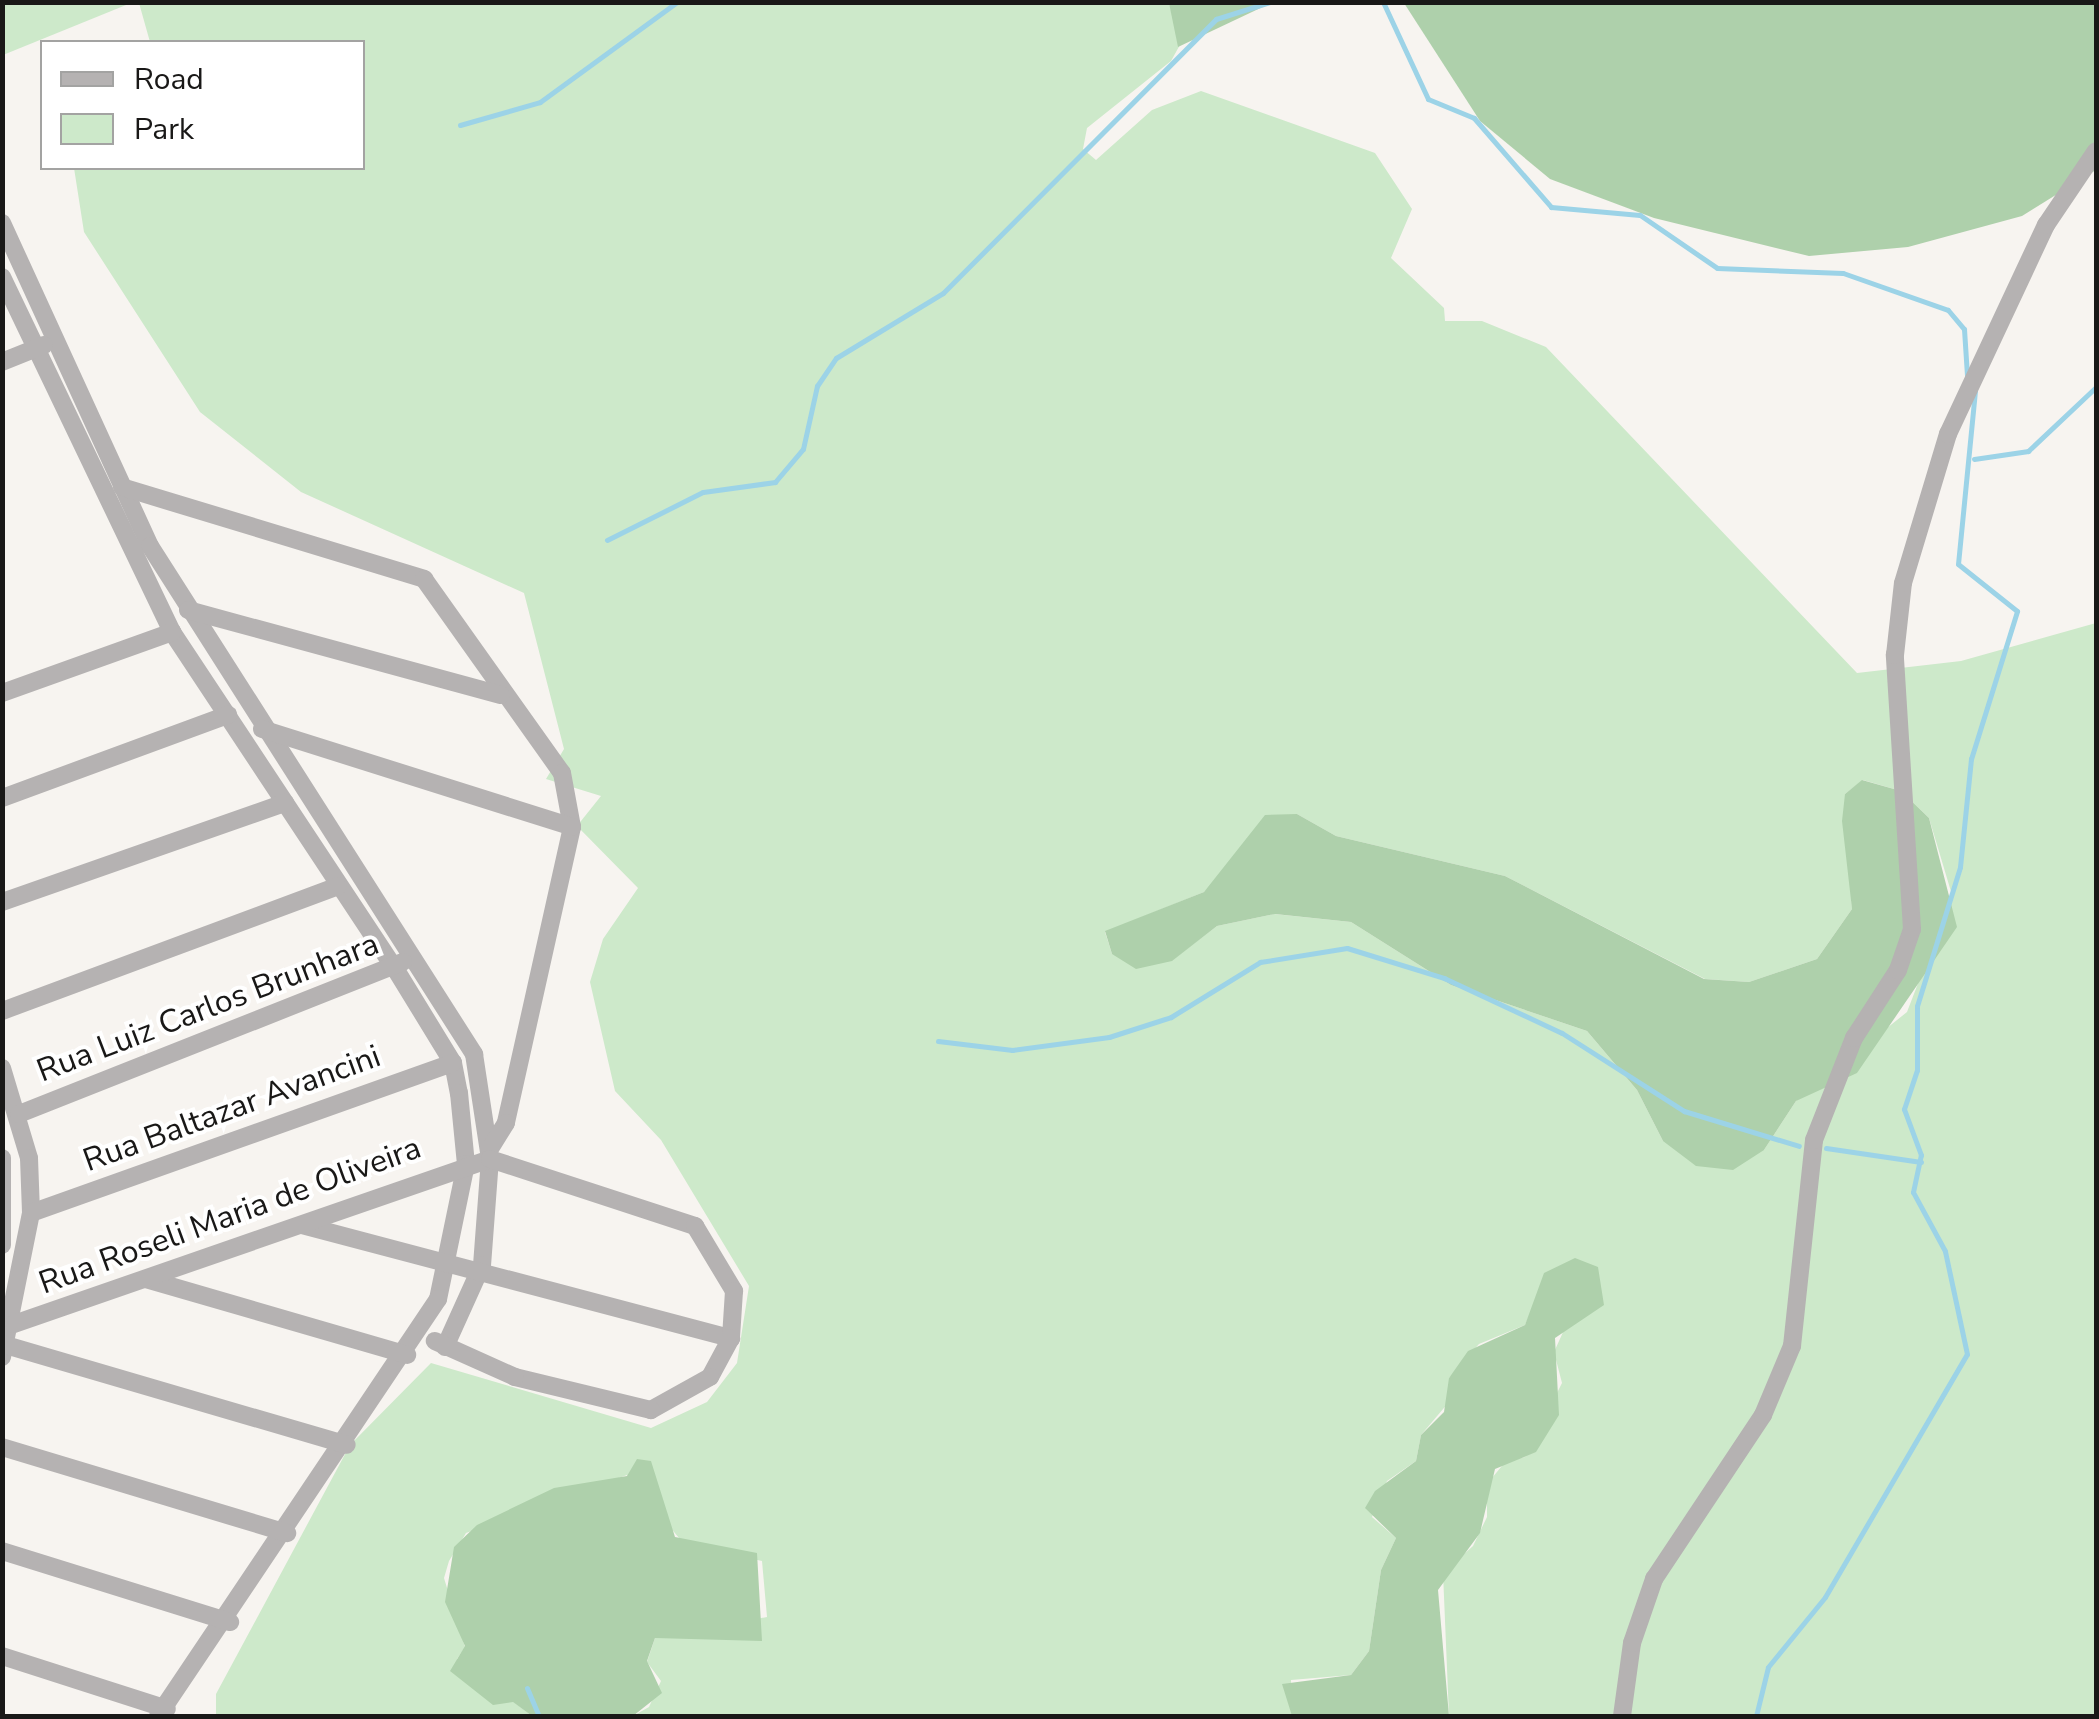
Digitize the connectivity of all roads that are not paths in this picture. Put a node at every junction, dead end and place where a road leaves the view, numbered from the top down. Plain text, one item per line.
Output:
1 (2096, 151) edge
2 (2, 222) edge
3 (2, 277) edge
4 (55, 340) junction
5 (34, 350) junction
6 (2, 362) edge
7 (122, 487) junction
8 (150, 546) junction
9 (130, 553) junction
10 (188, 610) junction
11 (172, 632) junction
12 (2, 693) edge
13 (501, 695) junction
14 (228, 715) junction
15 (262, 729) junction
16 (243, 735) junction
17 (2, 798) edge
18 (285, 804) junction
19 (572, 827) junction
20 (338, 886) junction
21 (2, 902) edge
22 (413, 950) junction
23 (396, 970) junction
24 (2, 1012) edge
25 (452, 1063) junction
26 (2, 1068) edge
27 (19, 1114) junction
28 (490, 1154) junction
29 (2, 1158) edge
30 (466, 1164) junction
31 (31, 1212) junction
32 (302, 1225) junction
33 (2, 1245) edge
34 (452, 1264) junction
35 (482, 1266) junction
36 (146, 1279) junction
37 (14, 1324) junction
38 (422, 1333) junction
39 (731, 1338) junction
40 (445, 1347) junction
41 (4, 1349) edge
42 (407, 1356) junction
43 (347, 1445) junction
44 (2, 1447) edge
45 (287, 1534) junction
46 (2, 1551) edge
47 (230, 1622) junction
48 (2, 1656) edge
49 (162, 1713) edge
50 (1622, 1716) edge

1 - 50 street
2 - 4 street
3 - 5 street
4 - 5 street
4 - 7 street
5 - 6 street
5 - 9 street
7 - 8 street
7 - 13 street
8 - 9 street
8 - 10 street
9 - 11 street
10 - 13 street
10 - 15 street
11 - 12 street
11 - 14 street
13 - 19 street
14 - 16 street
14 - 17 street
15 - 16 street
15 - 19 street
15 - 22 street
16 - 18 street
18 - 20 street
18 - 21 street
19 - 28 street
20 - 23 street
20 - 24 street
22 - 23 street, Rua Luiz Carlos Brunhara
22 - 28 street
23 - 25 street
23 - 27 street, Rua Luiz Carlos Brunhara
25 - 30 street
25 - 31 street, Rua Baltazar Avancini
26 - 27 street
27 - 31 street
28 - 30 street, Rua Roseli Maria de Oliveira
28 - 35 street
28 - 39 street
29 - 33 street
30 - 32 street, Rua Roseli Maria de Oliveira
30 - 34 street
31 - 37 street
32 - 34 street
32 - 36 street, Rua Roseli Maria de Oliveira
34 - 35 street
34 - 38 street
35 - 39 street
35 - 40 street
36 - 37 street, Rua Roseli Maria de Oliveira
36 - 42 street
37 - 41 street
38 - 40 street
38 - 42 street
39 - 40 street
41 - 43 street
42 - 43 street
43 - 45 street
44 - 45 street
45 - 47 street
46 - 47 street
47 - 49 street
48 - 49 street

